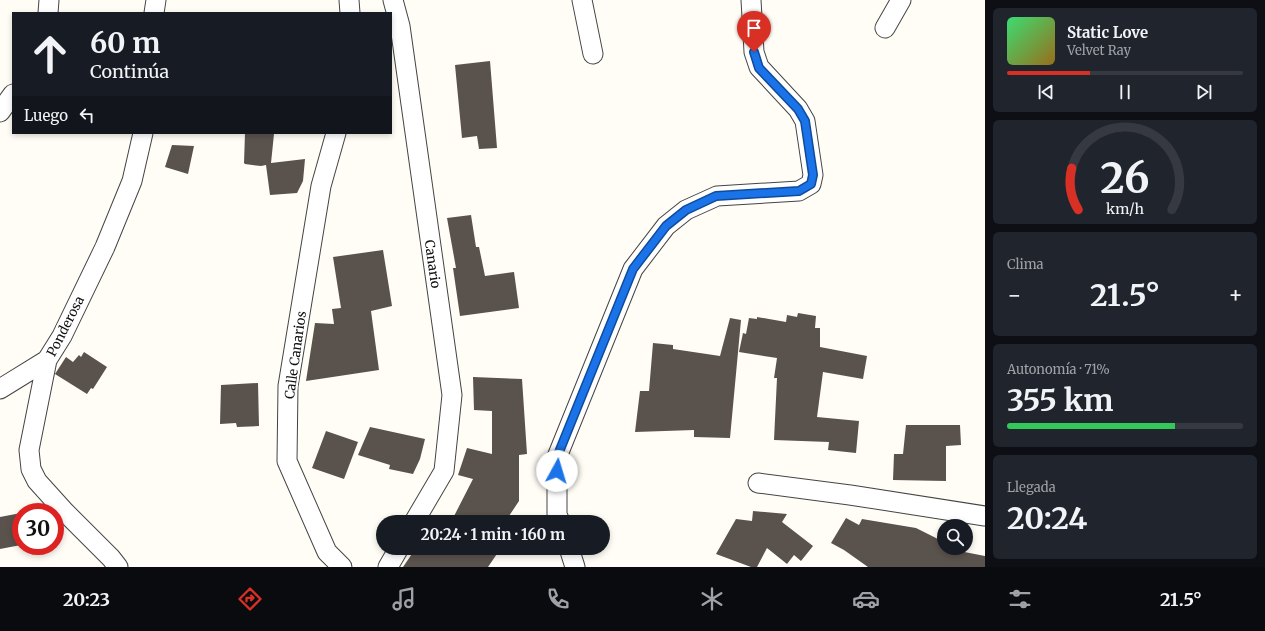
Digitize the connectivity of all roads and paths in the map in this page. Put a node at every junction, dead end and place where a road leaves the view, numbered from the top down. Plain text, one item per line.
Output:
1 (49, 0) edge
2 (156, 0) edge
3 (349, 0) edge
4 (394, 0) edge
5 (582, 0) edge
6 (751, 0) edge
7 (901, 0) edge
8 (48, 12) edge
9 (154, 12) edge
10 (350, 12) edge
11 (885, 28) dead end
12 (593, 54) dead end
13 (12, 95) edge
14 (0, 112) edge
15 (143, 134) edge
16 (336, 134) edge
17 (47, 360) junction
18 (0, 390) edge
19 (758, 483) dead end
20 (418, 515) edge
21 (557, 515) edge
22 (985, 516) edge
23 (395, 555) edge
24 (571, 555) edge
25 (118, 567) edge
26 (342, 567) edge
27 (388, 567) edge
28 (575, 567) edge

1 - 8 street
2 - 9 street
3 - 10 street
4 - 20 street, Canario
5 - 12 street
6 - 21 street
7 - 11 street
13 - 14 street
15 - 17 street, Ponderosa
16 - 26 street, Calle Canarios
17 - 18 street
17 - 25 street, Ponderosa
19 - 22 street
23 - 27 street
24 - 28 street

